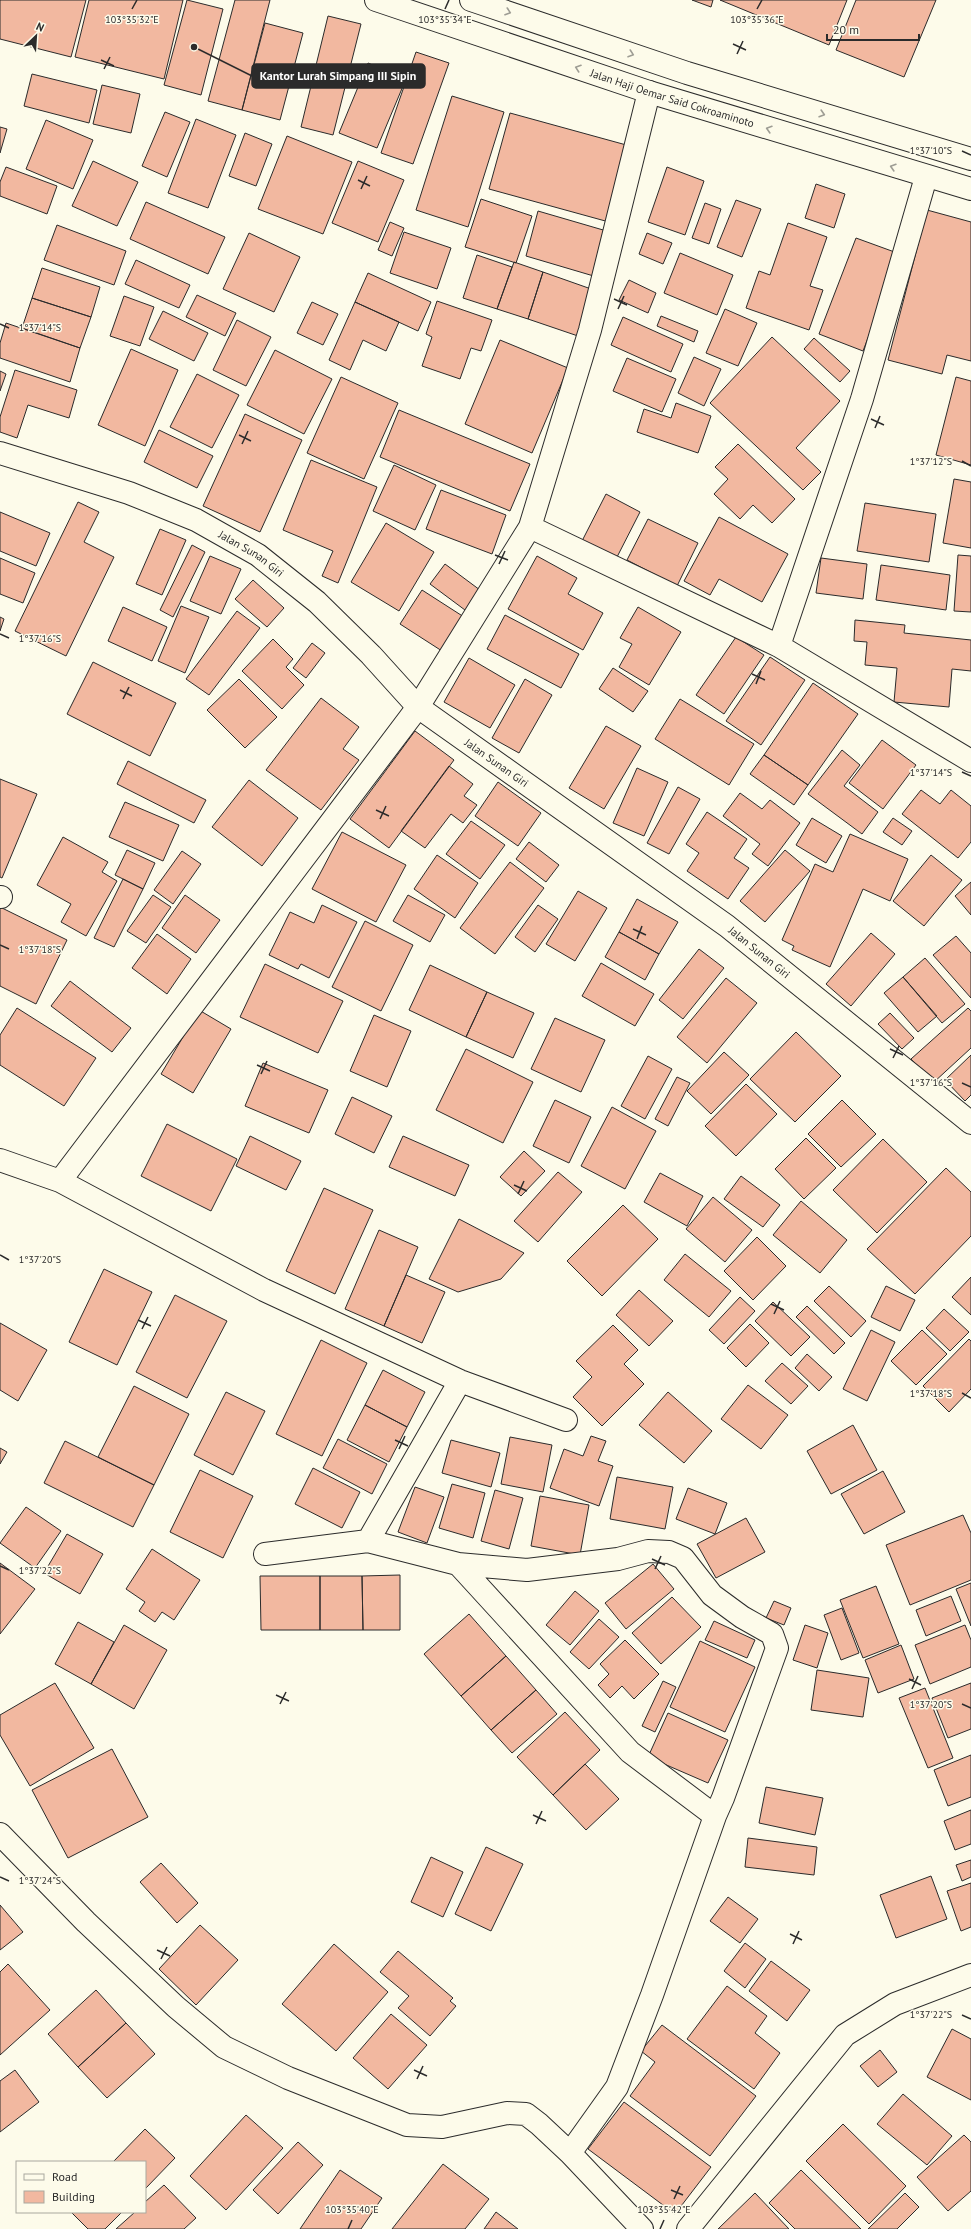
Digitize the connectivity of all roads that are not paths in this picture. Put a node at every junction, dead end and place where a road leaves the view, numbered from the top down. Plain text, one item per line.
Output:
1 (376, 0) edge
2 (471, 0) edge
3 (649, 92) junction
4 (971, 159) edge
5 (926, 177) junction
6 (971, 189) edge
7 (0, 453) edge
8 (530, 527) junction
9 (779, 646) junction
10 (418, 707) junction
11 (971, 761) edge
12 (971, 1123) edge
13 (0, 1160) edge
14 (60, 1182) junction
15 (460, 1381) junction
16 (566, 1420) dead end
17 (368, 1541) junction
18 (265, 1554) dead end
19 (458, 1564) junction
20 (715, 1816) junction
21 (0, 1834) edge
22 (971, 1975) edge
23 (570, 2153) junction
24 (642, 2229) edge
25 (688, 2229) edge

3 -> 1 street, Jalan Haji Oemar Said Cokroaminoto
2 -> 4 street
5 -> 3 street, Jalan Haji Oemar Said Cokroaminoto
3 - 8 street
5 - 6 street, Jalan Haji Oemar Said Cokroaminoto
5 - 9 street
7 - 10 street, Jalan Sunan Giri
8 - 9 street
8 - 10 street
9 - 11 street
10 - 12 street, Jalan Sunan Giri
10 - 14 street
13 - 14 street
14 - 15 street
15 - 16 street
15 - 17 street
17 - 18 street
17 - 19 street
19 - 20 street
19 - 20 street
20 - 23 street
21 - 23 street
22 - 25 street
23 - 24 street

